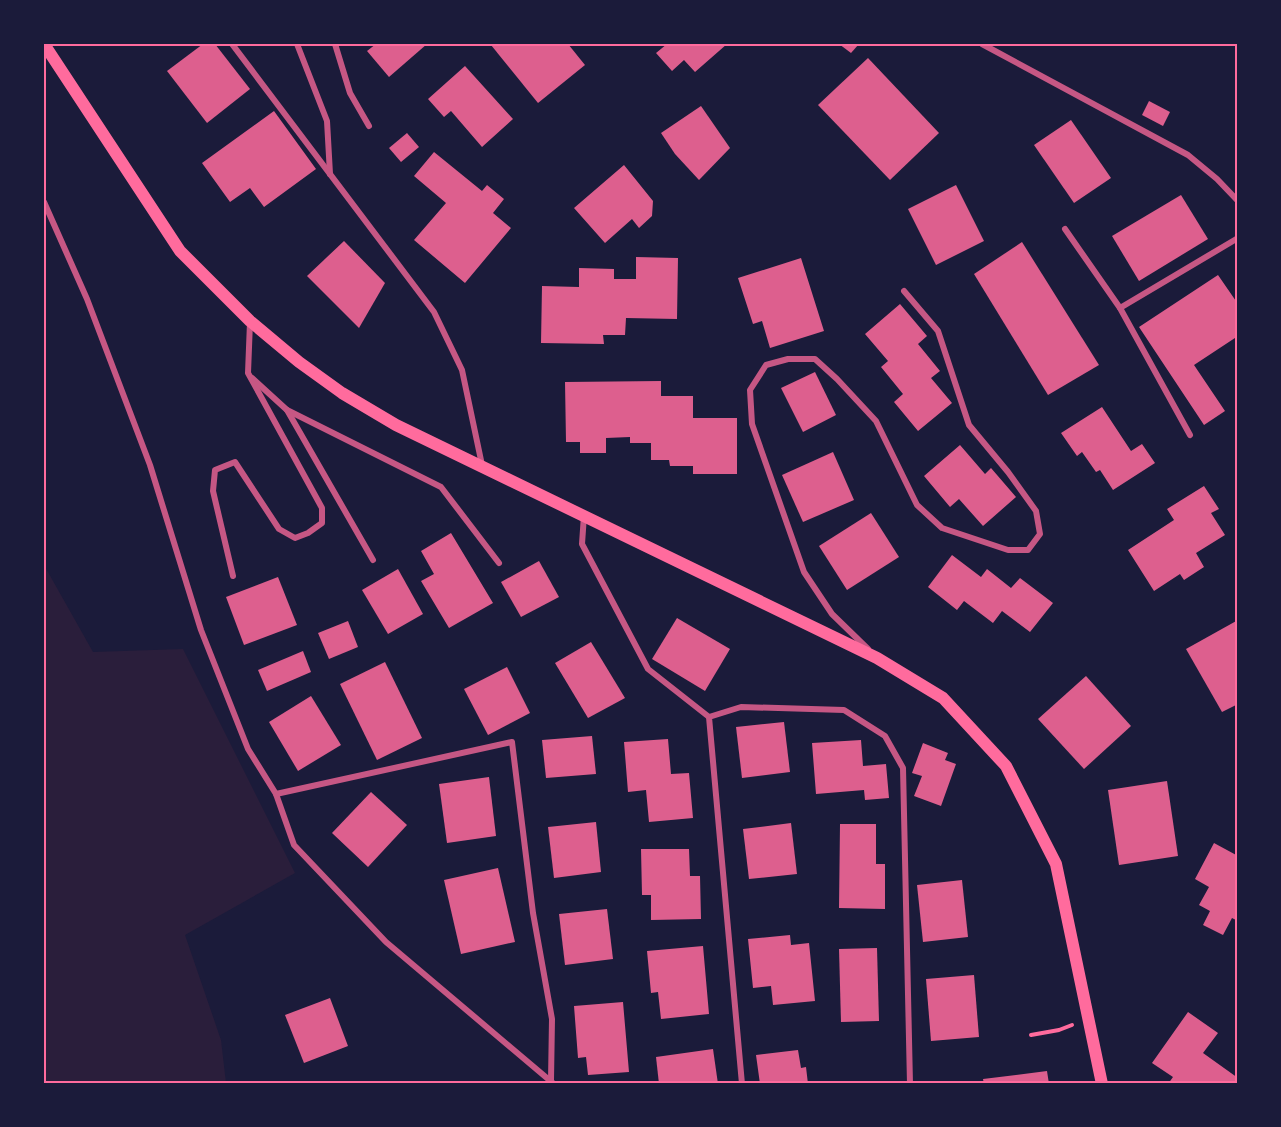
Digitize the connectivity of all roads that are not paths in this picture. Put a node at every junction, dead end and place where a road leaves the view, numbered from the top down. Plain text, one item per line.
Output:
1 (44, 44) edge
2 (232, 44) edge
3 (297, 44) edge
4 (335, 44) edge
5 (982, 44) edge
6 (369, 126) dead end
7 (330, 174) junction
8 (1238, 201) edge
9 (44, 202) edge
10 (1065, 229) dead end
11 (1238, 238) edge
12 (904, 291) dead end
13 (1120, 308) junction
14 (250, 321) junction
15 (248, 373) junction
16 (287, 410) junction
17 (1190, 435) dead end
18 (482, 465) junction
19 (584, 515) junction
20 (373, 560) dead end
21 (499, 563) dead end
22 (233, 576) dead end
23 (877, 658) junction
24 (709, 717) junction
25 (276, 794) junction
26 (552, 1082) edge
27 (742, 1083) edge
28 (910, 1083) edge
29 (1102, 1083) edge

1 - 14 main road
2 - 7 street
3 - 7 street
4 - 6 street
5 - 8 street
7 - 18 street
9 - 25 street
10 - 13 street
11 - 13 street
12 - 23 street
13 - 17 street
14 - 15 street
14 - 18 main road
15 - 16 street
15 - 22 street
16 - 20 street
16 - 21 street
18 - 19 main road
19 - 23 main road
19 - 24 street
23 - 29 main road
24 - 27 street
24 - 28 street
25 - 26 street
25 - 26 street

